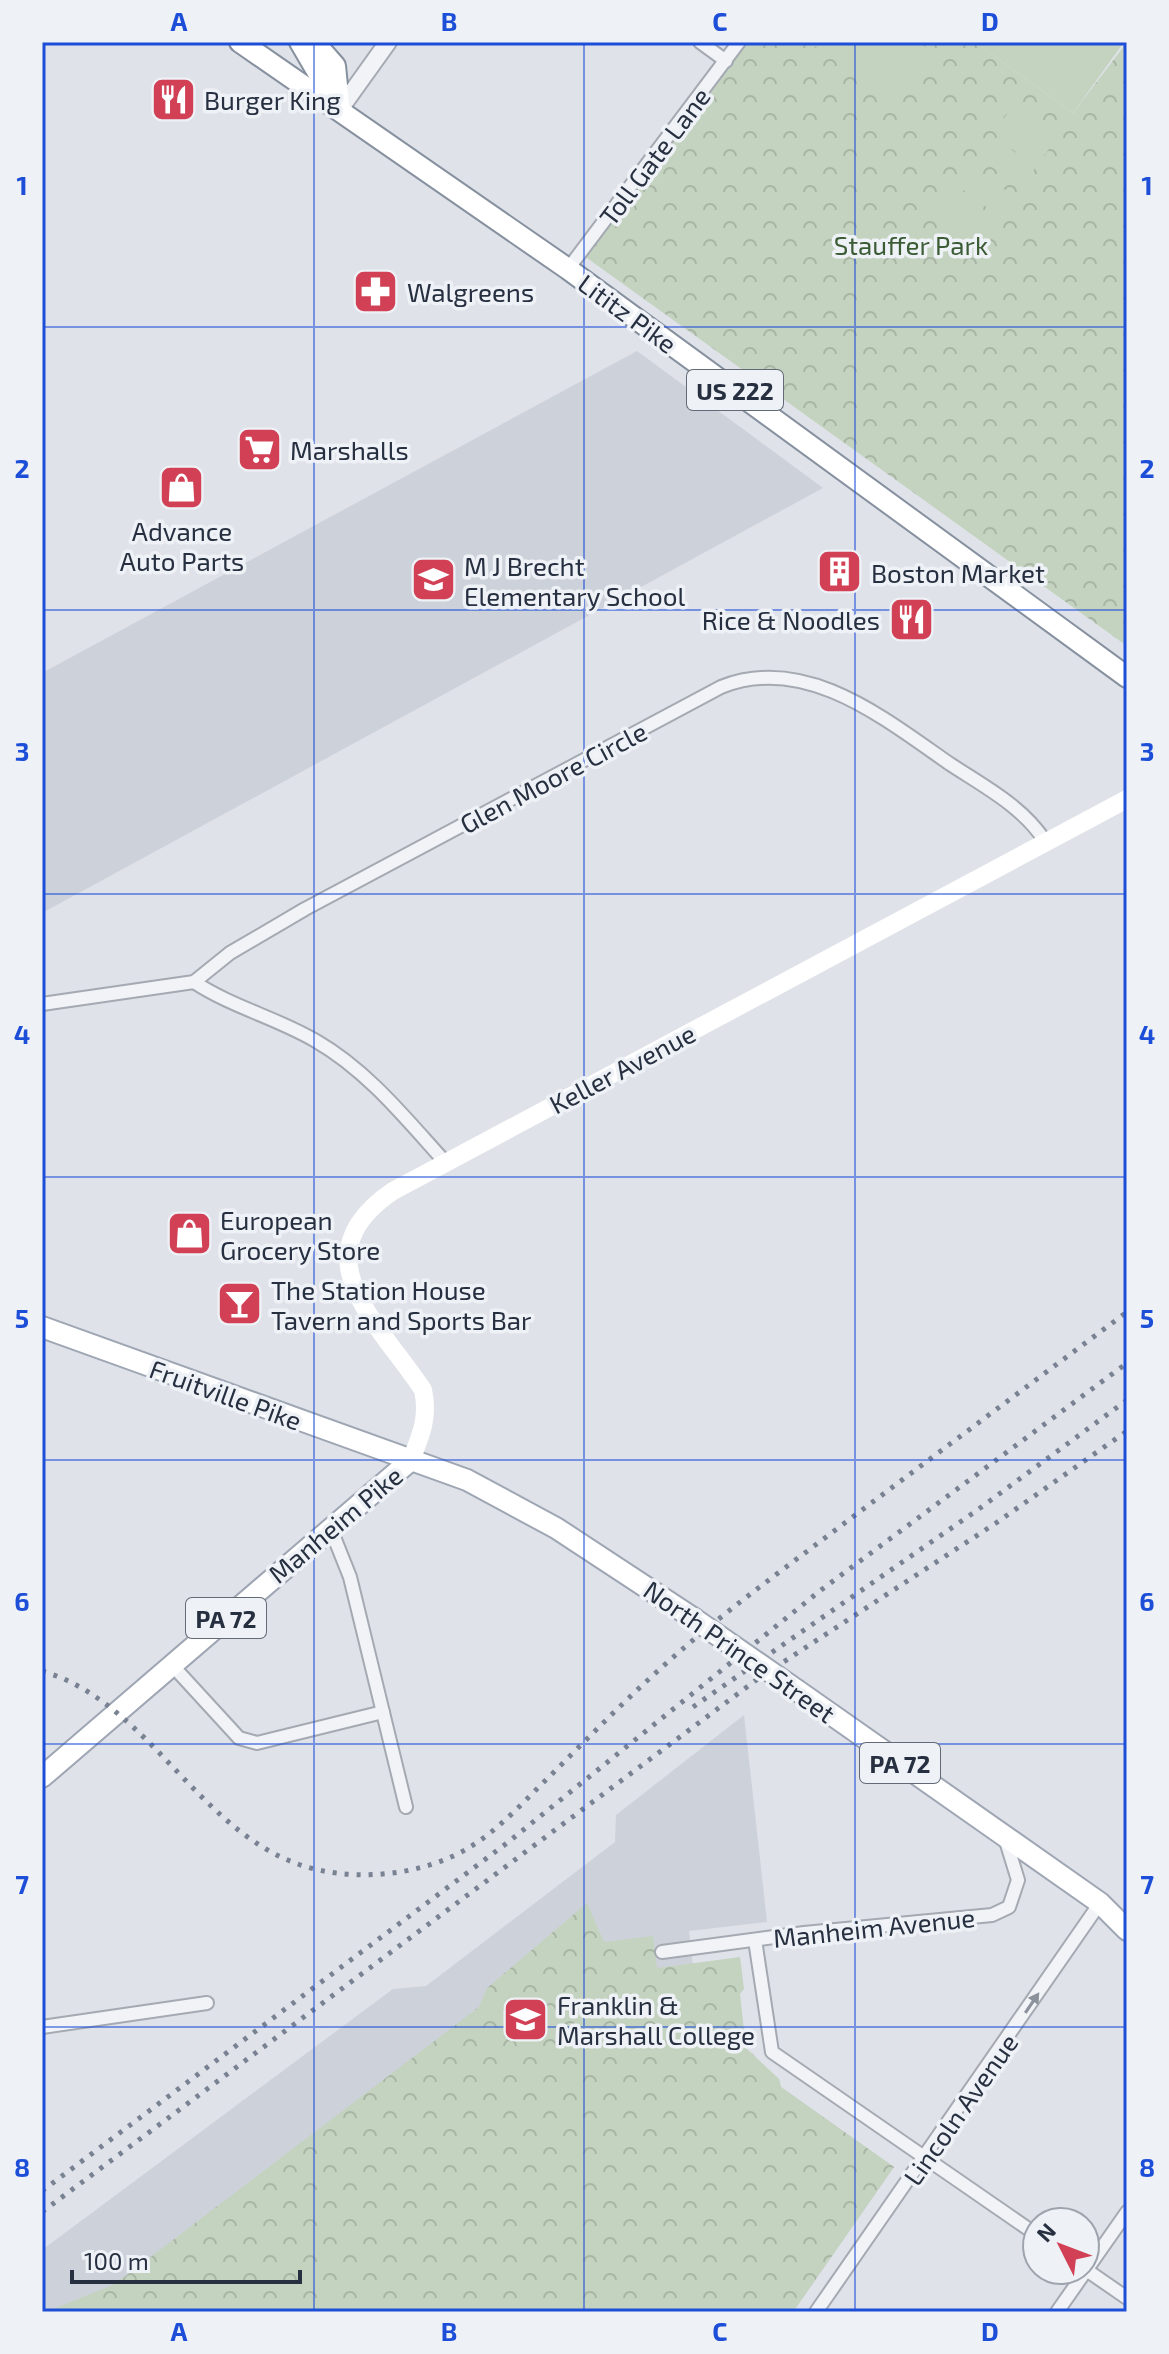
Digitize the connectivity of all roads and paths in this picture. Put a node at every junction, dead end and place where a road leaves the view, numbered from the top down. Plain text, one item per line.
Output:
1 (240, 42) edge
2 (300, 42) edge
3 (314, 42) edge
4 (388, 42) edge
5 (700, 42) edge
6 (739, 42) edge
7 (726, 61) junction
8 (340, 109) junction
9 (568, 269) junction
10 (1127, 677) edge
11 (1127, 799) edge
12 (1045, 841) junction
13 (194, 982) junction
14 (42, 1004) edge
15 (446, 1163) junction
16 (42, 1327) edge
17 (411, 1460) junction
18 (330, 1527) junction
19 (172, 1665) junction
20 (383, 1712) junction
21 (42, 1777) edge
22 (406, 1807) dead end
23 (1004, 1835) junction
24 (1100, 1903) junction
25 (1127, 1908) edge
26 (1127, 1930) edge
27 (755, 1940) junction
28 (662, 1952) dead end
29 (207, 2003) dead end
30 (42, 2027) edge
31 (925, 2160) junction
32 (1127, 2212) edge
33 (1021, 2224) edge
34 (1101, 2248) edge
35 (1101, 2280) edge
36 (1075, 2286) edge
37 (1127, 2298) edge
38 (816, 2312) edge
39 (1057, 2312) edge

1 - 8 main road, Lititz Pike / US 222
2 - 8 main road
3 - 8 main road
4 - 8 street
5 - 7 street
6 - 7 street, Toll Gate Lane
7 - 9 street, Toll Gate Lane
8 - 9 main road, Lititz Pike / US 222
9 - 10 main road, Lititz Pike / US 222
11 - 12 main road, Keller Avenue
12 - 13 street, Glen Moore Circle
12 - 15 main road, Keller Avenue
13 - 14 street
13 - 15 street
15 - 17 main road, Keller Avenue
16 - 17 main road, Fruitville Pike
17 - 18 main road, Manheim Pike / PA 72
17 - 23 main road, North Prince Street / PA 72, bridge
18 - 19 main road, Manheim Pike / PA 72
18 - 20 street
19 - 20 street
19 - 21 main road, Manheim Pike / PA 72
20 - 22 street
23 - 24 main road, North Prince Street / PA 72
23 - 27 street, Manheim Avenue
24 - 25 main road, PA 72
24 - 26 main road, North Prince Street / PA 72
31 -> 24 street, Lincoln Avenue
27 - 28 street, Manheim Avenue
27 - 31 street
29 - 30 street
31 - 33 street
31 - 38 street, Lincoln Avenue
32 - 34 street
35 - 37 street
36 - 39 street

